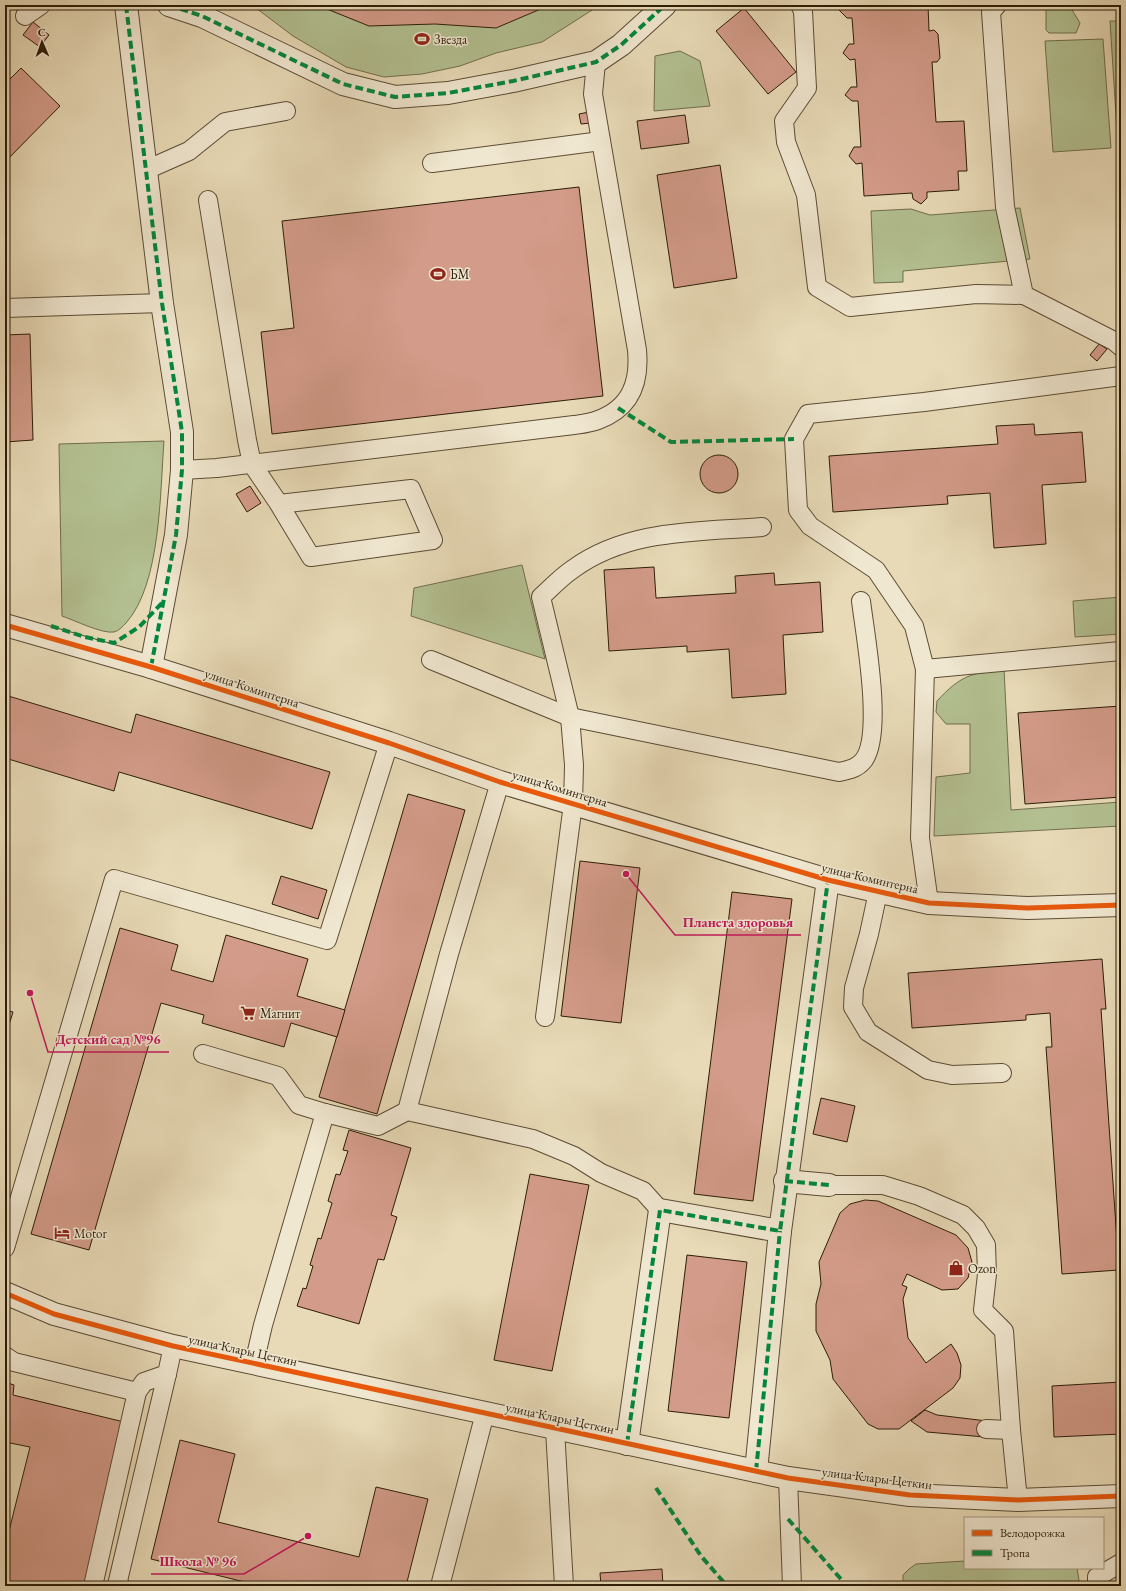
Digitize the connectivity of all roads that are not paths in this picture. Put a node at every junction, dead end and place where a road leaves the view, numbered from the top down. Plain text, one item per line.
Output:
1 (41, 5) edge
2 (126, 5) edge
3 (169, 5) edge
4 (665, 5) edge
5 (800, 5) edge
6 (997, 5) edge
7 (25, 16) dead end
8 (596, 62) junction
9 (286, 111) dead end
10 (601, 140) junction
11 (432, 163) dead end
12 (146, 170) junction
13 (208, 200) dead end
14 (1024, 295) junction
15 (162, 303) junction
16 (5, 308) edge
17 (1121, 347) edge
18 (1121, 376) edge
19 (252, 464) junction
20 (182, 470) junction
21 (279, 504) junction
22 (762, 527) dead end
23 (861, 601) dead end
24 (5, 624) edge
25 (1121, 651) edge
26 (431, 660) dead end
27 (151, 667) junction
28 (925, 669) junction
29 (570, 718) junction
30 (389, 743) junction
31 (500, 782) junction
32 (573, 804) junction
33 (828, 880) junction
34 (878, 892) junction
35 (929, 903) junction
36 (1121, 905) edge
37 (545, 1017) dead end
38 (203, 1054) dead end
39 (1002, 1073) dead end
40 (406, 1111) junction
41 (325, 1113) junction
42 (785, 1181) junction
43 (829, 1185) joint
44 (660, 1210) junction
45 (780, 1231) junction
46 (5, 1248) edge
47 (5, 1293) edge
48 (173, 1346) junction
49 (5, 1356) edge
50 (254, 1364) junction
51 (167, 1374) junction
52 (137, 1392) junction
53 (485, 1413) junction
54 (986, 1428) dead end
55 (555, 1429) junction
56 (1011, 1430) junction
57 (627, 1444) junction
58 (756, 1470) junction
59 (788, 1478) junction
60 (1121, 1496) edge
61 (1018, 1500) junction
62 (1121, 1563) edge
63 (93, 1586) edge
64 (121, 1586) edge
65 (440, 1586) edge
66 (564, 1586) edge
67 (792, 1586) edge
68 (1097, 1586) edge

1 - 7 lane
2 - 12 street
3 - 8 street
4 - 8 street
5 - 14 lane
6 - 14 lane
8 - 10 lane
9 - 12 lane
10 - 11 lane
10 - 19 lane
12 - 15 street
13 - 19 lane
14 - 17 lane
15 - 16 lane
15 - 20 street
18 - 28 lane
19 - 20 lane
19 - 21 lane
20 - 27 street
21 - 21 lane
22 - 29 lane
23 - 29 lane
24 - 27 street, улица Коминтерна
25 - 28 lane
26 - 29 lane
27 - 30 street, улица Коминтерна
28 - 35 lane
29 - 32 lane
30 - 31 street, улица Коминтерна
30 - 46 lane
31 - 32 street, улица Коминтерна
31 - 40 lane
32 - 33 street, улица Коминтерна
32 - 37 lane
33 - 34 street, улица Коминтерна
33 - 42 street
34 - 35 street, улица Коминтерна
34 - 39 lane
35 - 36 street, улица Коминтерна
38 - 41 lane
40 - 41 lane
40 - 44 lane
41 - 50 lane
42 - 43 street
42 - 45 street
43 - 56 lane
44 - 45 street
44 - 57 street
45 - 58 street
47 - 48 street, улица Клары Цеткин
48 - 50 street, улица Клары Цеткин
48 - 51 lane
49 - 52 lane
50 - 53 street, улица Клары Цеткин
51 - 52 lane
51 - 64 lane
52 - 63 lane
53 - 55 street, улица Клары Цеткин
53 - 65 lane
54 - 56 lane
55 - 57 street, улица Клары Цеткин
55 - 66 lane
56 - 61 lane
57 - 58 street, улица Клары Цеткин
58 - 59 street, улица Клары Цеткин
59 - 61 street, улица Клары Цеткин
59 - 67 lane
60 - 61 street, улица Клары Цеткин
62 - 68 lane

